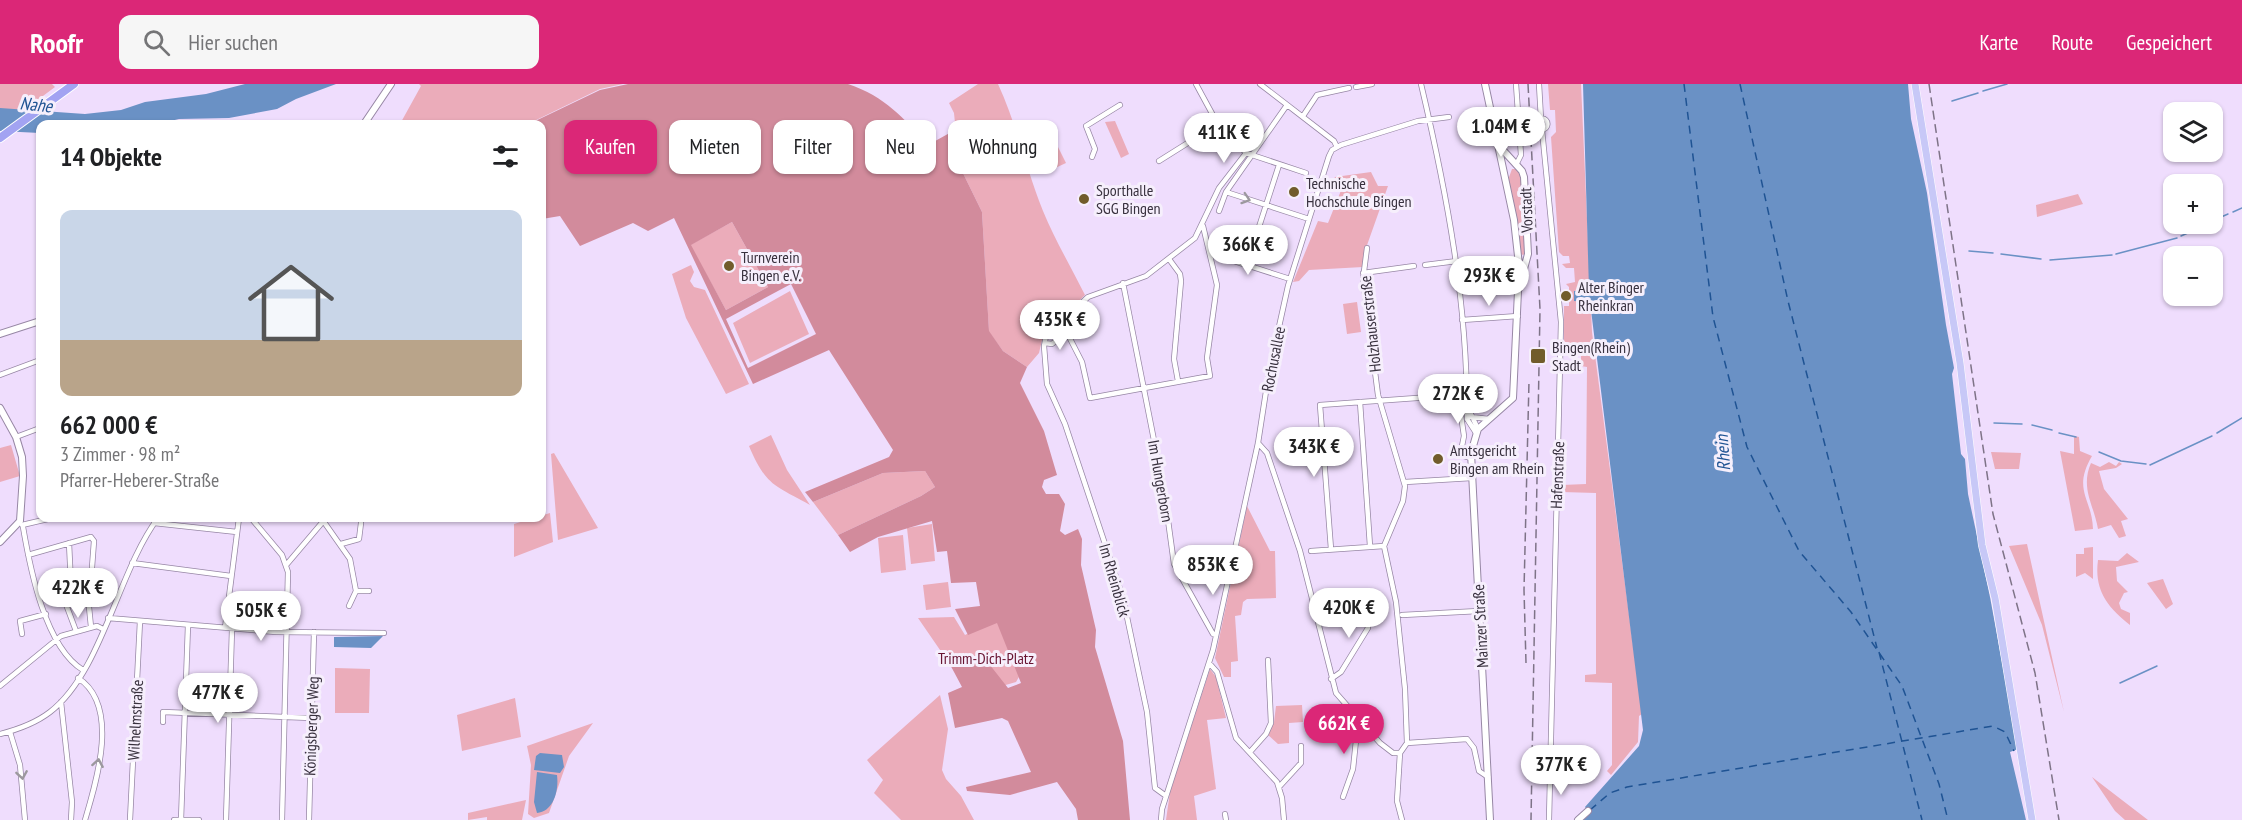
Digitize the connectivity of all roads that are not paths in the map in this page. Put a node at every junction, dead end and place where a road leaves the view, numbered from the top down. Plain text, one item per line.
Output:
1 (74, 84) edge
2 (391, 84) edge
3 (1196, 84) edge
4 (1260, 84) edge
5 (1372, 84) edge
6 (1421, 84) edge
7 (1485, 84) edge
8 (1516, 84) edge
9 (1539, 84) edge
10 (1916, 84) edge
11 (1356, 87) dead end
12 (1349, 88) dead end
13 (1120, 105) dead end
14 (1287, 105) junction
15 (1303, 116) junction
16 (1449, 117) dead end
17 (1215, 119) junction
18 (367, 120) edge
19 (1430, 120) junction
20 (1090, 123) junction
21 (1094, 129) dead end
22 (0, 138) edge
23 (1337, 147) junction
24 (1500, 148) junction
25 (1248, 154) junction
26 (1092, 157) dead end
27 (1159, 161) dead end
28 (1279, 165) junction
29 (1516, 165) junction
30 (1306, 173) dead end
31 (1506, 175) junction
32 (1226, 192) junction
33 (1266, 205) junction
34 (1219, 211) dead end
35 (1309, 219) junction
36 (1203, 226) junction
37 (1367, 248) dead end
38 (1212, 254) junction
39 (1528, 254) junction
40 (1519, 255) junction
41 (1169, 259) junction
42 (1457, 261) junction
43 (1247, 264) junction
44 (1425, 265) dead end
45 (1414, 266) dead end
46 (1363, 273) junction
47 (1290, 279) junction
48 (1520, 281) junction
49 (1123, 283) junction
50 (1518, 316) junction
51 (1462, 320) junction
52 (36, 322) edge
53 (1062, 323) junction
54 (1067, 332) junction
55 (0, 334) edge
56 (1045, 343) junction
57 (36, 362) edge
58 (0, 375) edge
59 (1178, 381) junction
60 (1144, 387) junction
61 (1379, 400) junction
62 (1360, 402) junction
63 (1468, 406) junction
64 (0, 408) edge
65 (1471, 417) junction
66 (1490, 419) junction
67 (36, 429) edge
68 (1477, 431) junction
69 (16, 436) junction
70 (1258, 444) junction
71 (1471, 458) junction
72 (1472, 478) junction
73 (1405, 482) junction
74 (39, 522) edge
75 (238, 522) edge
76 (254, 522) edge
77 (323, 522) edge
78 (326, 522) edge
79 (154, 523) joint
80 (361, 523) dead end
81 (23, 527) junction
82 (14, 529) junction
83 (237, 532) junction
84 (0, 542) edge
85 (69, 543) junction
86 (341, 544) junction
87 (1370, 546) junction
88 (1384, 546) junction
89 (1331, 549) junction
90 (1311, 551) dead end
91 (28, 555) junction
92 (132, 563) junction
93 (287, 564) junction
94 (231, 576) junction
95 (356, 591) junction
96 (369, 591) dead end
97 (1354, 592) dead end
98 (39, 594) junction
99 (70, 597) dead end
100 (349, 606) dead end
101 (1479, 611) junction
102 (46, 614) junction
103 (1402, 615) dead end
104 (108, 618) junction
105 (140, 621) junction
106 (188, 625) junction
107 (91, 627) junction
108 (225, 628) junction
109 (232, 628) junction
110 (103, 629) junction
111 (76, 631) junction
112 (287, 632) junction
113 (314, 632) junction
114 (384, 633) dead end
115 (22, 634) dead end
116 (1216, 634) junction
117 (56, 640) junction
118 (1268, 660) dead end
119 (1209, 663) junction
120 (83, 670) junction
121 (78, 678) junction
122 (1331, 679) junction
123 (0, 686) edge
124 (61, 702) junction
125 (184, 713) junction
126 (230, 715) junction
127 (285, 717) junction
128 (311, 718) junction
129 (163, 722) dead end
130 (1361, 722) junction
131 (9, 732) junction
132 (0, 734) edge
133 (1407, 743) junction
134 (1301, 746) dead end
135 (1250, 752) junction
136 (1400, 753) junction
137 (1488, 777) junction
138 (1279, 787) junction
139 (1166, 796) junction
140 (1343, 797) dead end
141 (1588, 811) dead end
142 (25, 820) edge
143 (71, 820) edge
144 (85, 820) edge
145 (130, 820) edge
146 (174, 820) edge
147 (181, 820) edge
148 (199, 820) edge
149 (226, 820) edge
150 (282, 820) edge
151 (309, 820) edge
152 (1161, 820) edge
153 (1284, 820) edge
154 (1402, 820) edge
155 (1490, 820) edge
156 (1549, 820) edge
157 (1578, 820) edge
158 (2032, 820) edge

1 - 22 highway
2 - 18 main road
3 - 17 street
4 - 14 street
5 - 11 street
6 - 19 street, Mainzer Straße
7 - 24 main road, Vorstadt
8 - 29 street
9 - 156 street, Hafenstraße
10 - 158 main road
12 - 15 street
13 - 20 street
14 - 15 street
14 - 25 street
15 - 23 street
16 - 19 street
17 - 25 street
17 - 27 street
19 - 23 street
19 - 42 street, Mainzer Straße
20 - 21 street
20 - 26 street
23 - 35 street, Rochusallee
24 - 29 main road, Vorstadt
24 - 31 main road, Vorstadt
25 - 28 street
25 - 32 street
25 - 36 street
28 - 30 street
28 - 33 street
29 - 31 main road
29 - 39 main road, Vorstadt
31 - 40 main road, Vorstadt
32 -> 33 street
32 - 34 street
33 - 35 street
33 - 43 street
35 - 47 street, Rochusallee
36 - 38 street
36 - 41 street
37 - 46 street, Holzhauserstraße
38 - 43 street
38 - 59 street
39 - 40 main road
39 - 48 main road, Vorstadt
40 - 48 main road, Vorstadt
41 - 49 street
41 - 59 street
42 - 44 street
42 - 51 street, Mainzer Straße
43 - 47 street
45 - 46 street
46 - 61 street, Holzhauserstraße
47 - 70 street, Rochusallee
48 - 50 main road, Vorstadt
49 - 53 street
49 - 60 street, Im Hungerborn
50 - 51 street
50 - 66 main road, Vorstadt
51 - 63 street, Mainzer Straße
52 - 55 main road
53 - 54 street
53 - 56 street
54 - 56 street
54 - 60 street
56 - 139 street, Im Rheinblick
57 - 58 street
59 - 60 street
60 - 116 street, Im Hungerborn
61 - 62 street
61 - 71 street
61 - 73 street, Holzhauserstraße
62 - 87 street
62 - 89 street
63 - 65 street, Mainzer Straße
63 - 68 street, Mainzer Straße
64 - 69 main road
65 - 66 street
65 - 68 street, Mainzer Straße
66 - 68 main road, Vorstadt
67 - 69 street
68 - 71 main road, Mainzer Straße
69 - 82 main road
70 - 116 street, Rochusallee
70 - 122 street
71 - 72 main road, Mainzer Straße
72 - 73 street
72 - 101 main road, Mainzer Straße
73 - 88 street
74 - 81 street
75 - 83 street
76 - 93 street
77 - 93 street
78 - 86 street
79 - 83 street
79 - 92 street
80 - 86 street
81 - 82 street
81 - 91 street
82 - 84 main road
83 - 94 street
85 - 91 street
85 - 98 street
85 - 107 street
86 - 95 street
87 - 88 street
87 - 89 street
88 - 133 street
89 - 90 street
91 - 98 street
92 - 94 street
92 - 104 street
93 - 112 street
94 - 108 street
95 - 96 street
95 - 100 street
97 - 122 street
98 - 102 street
99 - 111 street
101 - 103 street
101 - 137 main road, Mainzer Straße
102 - 115 street
102 - 117 street
104 - 105 street
104 - 110 street
105 - 106 street
105 - 145 street, Wilhelmstraße
106 - 108 street
106 - 125 street
107 - 110 street
107 - 111 street
108 - 109 street
109 - 112 street
109 - 126 street
110 - 120 street
111 - 117 street
112 - 113 street
112 - 127 street
113 - 114 street
113 - 128 street, Königsberger Weg
116 - 119 street, Rochusallee
117 - 120 street
117 - 123 street
118 - 135 street
119 - 135 street
119 - 139 street, Rochusallee
120 - 121 street
121 - 124 street
144 -> 121 street
122 - 130 street
124 - 131 street
124 - 143 street
125 - 126 street
125 - 129 street
125 - 147 street
126 - 127 street
126 - 149 street
127 - 128 street
127 - 150 street
128 - 151 street, Königsberger Weg
130 - 136 street
130 - 140 street
131 - 132 street
131 -> 142 street
133 - 136 street
133 - 137 street
134 - 138 street
135 - 138 street
136 - 154 street
137 - 155 main road, Mainzer Straße
138 - 153 street
139 - 152 street, Rochusallee
141 - 157 main road
146 - 147 street
147 - 148 street

